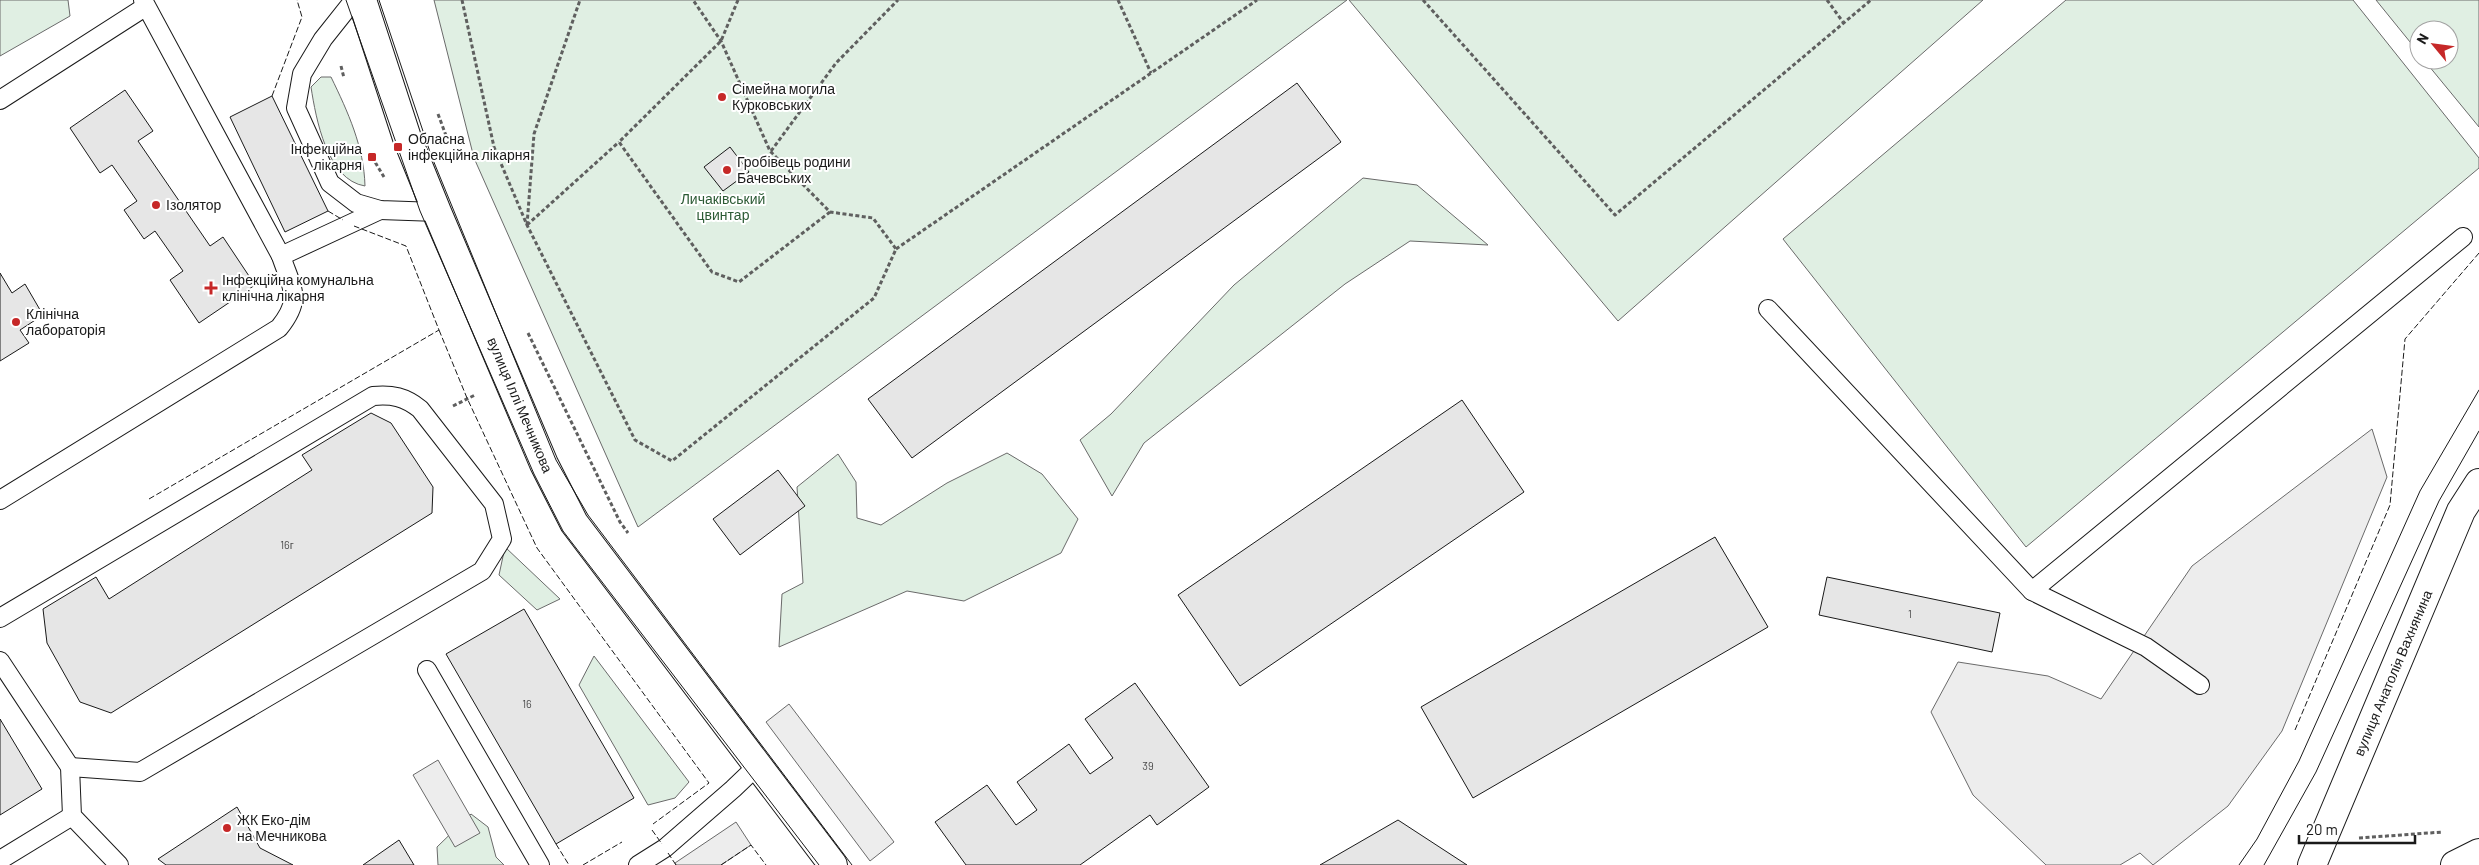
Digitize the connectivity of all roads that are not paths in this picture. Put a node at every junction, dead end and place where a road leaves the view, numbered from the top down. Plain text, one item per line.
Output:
1 (354, 0) edge
2 (362, 0) edge
3 (144, 3) edge
4 (0, 100) edge
5 (380, 210) junction
6 (437, 212) junction
7 (2463, 237) dead end
8 (281, 256) junction
9 (1768, 309) dead end
10 (2479, 483) edge
11 (0, 500) edge
12 (2032, 591) junction
13 (0, 618) edge
14 (0, 661) edge
15 (427, 670) dead end
16 (2200, 685) dead end
17 (756, 766) junction
18 (70, 767) junction
19 (72, 816) junction
20 (2479, 853) edge
21 (0, 860) edge
22 (119, 865) edge
23 (540, 865) edge
24 (638, 865) edge
25 (832, 865) edge
26 (2312, 865) edge
27 (2455, 865) edge

1 - 5 lane
2 - 6 main road, вулиця Іллі Мечникова
3 - 4 lane
3 - 8 lane
5 - 6 lane
5 - 8 lane
6 - 17 main road, вулиця Іллі Мечникова
7 - 12 lane
8 - 11 lane
9 - 12 lane
10 - 26 main road, вулиця Анатолія Вахнянина
12 - 16 lane
13 - 18 lane
14 - 18 lane
15 - 23 lane
17 - 24 lane
17 - 25 main road, вулиця Іллі Мечникова
18 - 19 lane
19 - 21 lane
19 - 22 lane
20 - 27 main road

